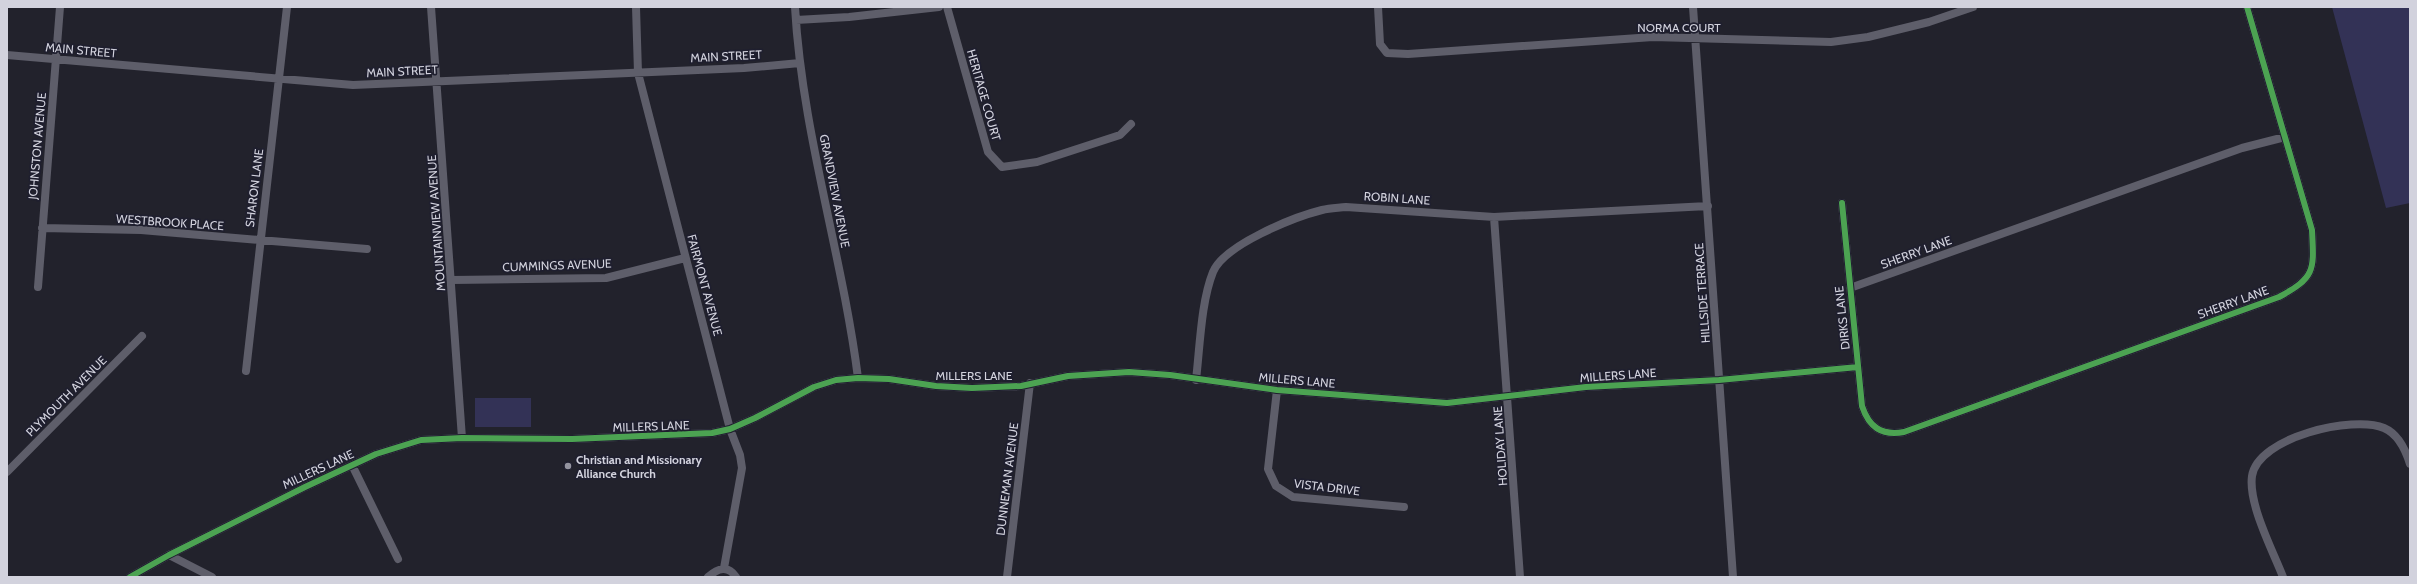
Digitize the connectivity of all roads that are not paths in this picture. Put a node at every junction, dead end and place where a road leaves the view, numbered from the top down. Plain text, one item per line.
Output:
1 (60, 7) edge
2 (287, 7) edge
3 (431, 7) edge
4 (636, 7) edge
5 (795, 7) edge
6 (939, 7) edge
7 (947, 7) edge
8 (1378, 7) edge
9 (1693, 7) edge
10 (1974, 7) edge
11 (2247, 7) edge
12 (796, 20) junction
13 (1696, 38) junction
14 (7, 55) edge
15 (56, 60) junction
16 (800, 63) junction
17 (638, 73) junction
18 (279, 80) junction
19 (437, 82) junction
20 (1131, 124) dead end
21 (2285, 137) junction
22 (1842, 203) dead end
23 (1708, 206) junction
24 (1494, 217) junction
25 (42, 228) junction
26 (260, 242) junction
27 (367, 249) dead end
28 (685, 258) junction
29 (452, 280) junction
30 (38, 288) dead end
31 (1850, 288) junction
32 (142, 336) dead end
33 (1858, 367) junction
34 (246, 371) dead end
35 (858, 378) junction
36 (1196, 380) junction
37 (1719, 380) junction
38 (1030, 383) junction
39 (1277, 390) junction
40 (1508, 395) junction
41 (730, 429) junction
42 (1896, 434) joint
43 (462, 438) junction
44 (2410, 464) edge
45 (352, 465) junction
46 (7, 472) edge
47 (1404, 507) dead end
48 (169, 555) junction
49 (398, 559) dead end
50 (724, 568) junction
51 (130, 577) edge
52 (212, 577) edge
53 (708, 577) edge
54 (736, 577) edge
55 (1007, 577) edge
56 (1520, 577) edge
57 (1733, 577) edge
58 (2283, 577) edge

1 - 15 street, JOHNSTON AVENUE
2 - 18 street, SHARON LANE
3 - 19 street, MOUNTAINVIEW AVENUE
4 - 17 street, FAIRMONT AVENUE
5 - 12 street, GRANDVIEW AVENUE
6 - 12 street
7 - 20 street, HERITAGE COURT
8 - 13 street, NORMA COURT
9 - 13 street, HILLSIDE TERRACE
10 - 13 street, NORMA COURT
11 - 21 street, SHERRY LANE
12 - 16 street, GRANDVIEW AVENUE
13 - 23 street, HILLSIDE TERRACE
14 - 15 street, MAIN STREET
15 - 18 street, MAIN STREET
15 - 25 street, JOHNSTON AVENUE
16 - 17 street, MAIN STREET
16 - 35 street, GRANDVIEW AVENUE
17 - 19 street, MAIN STREET
17 - 28 street, FAIRMONT AVENUE
18 - 19 street, MAIN STREET
18 - 26 street, SHARON LANE
19 - 29 street, MOUNTAINVIEW AVENUE
21 - 31 street, SHERRY LANE
21 - 42 street, SHERRY LANE
22 - 31 street, DIRKS LANE
23 - 24 street, ROBIN LANE
23 - 37 street, HILLSIDE TERRACE
24 - 36 street, ROBIN LANE
24 - 40 street, HOLIDAY LANE
25 - 26 street, WESTBROOK PLACE
25 - 30 street, JOHNSTON AVENUE
26 - 27 street, WESTBROOK PLACE
26 - 34 street, SHARON LANE
28 - 29 street, CUMMINGS AVENUE
28 - 41 street, FAIRMONT AVENUE
29 - 43 street, MOUNTAINVIEW AVENUE
31 - 33 street, DIRKS LANE
32 - 46 street, PLYMOUTH AVENUE
33 - 37 street, MILLERS LANE
33 - 42 street, DIRKS LANE
35 - 38 street, MILLERS LANE
35 - 41 street, MILLERS LANE
36 - 38 street, MILLERS LANE
36 - 39 street, MILLERS LANE
37 - 40 street, MILLERS LANE
37 - 57 street, HILLSIDE TERRACE
38 - 55 street, DUNNEMAN AVENUE
39 - 40 street, MILLERS LANE
39 - 47 street, VISTA DRIVE
40 - 56 street, HOLIDAY LANE
41 - 43 street, MILLERS LANE
41 - 50 street, FAIRMONT AVENUE
43 - 45 street, MILLERS LANE
44 - 58 street
45 - 48 street, MILLERS LANE
45 - 49 street
48 - 51 street, MILLERS LANE
48 - 52 street
50 - 53 street
50 - 54 street

